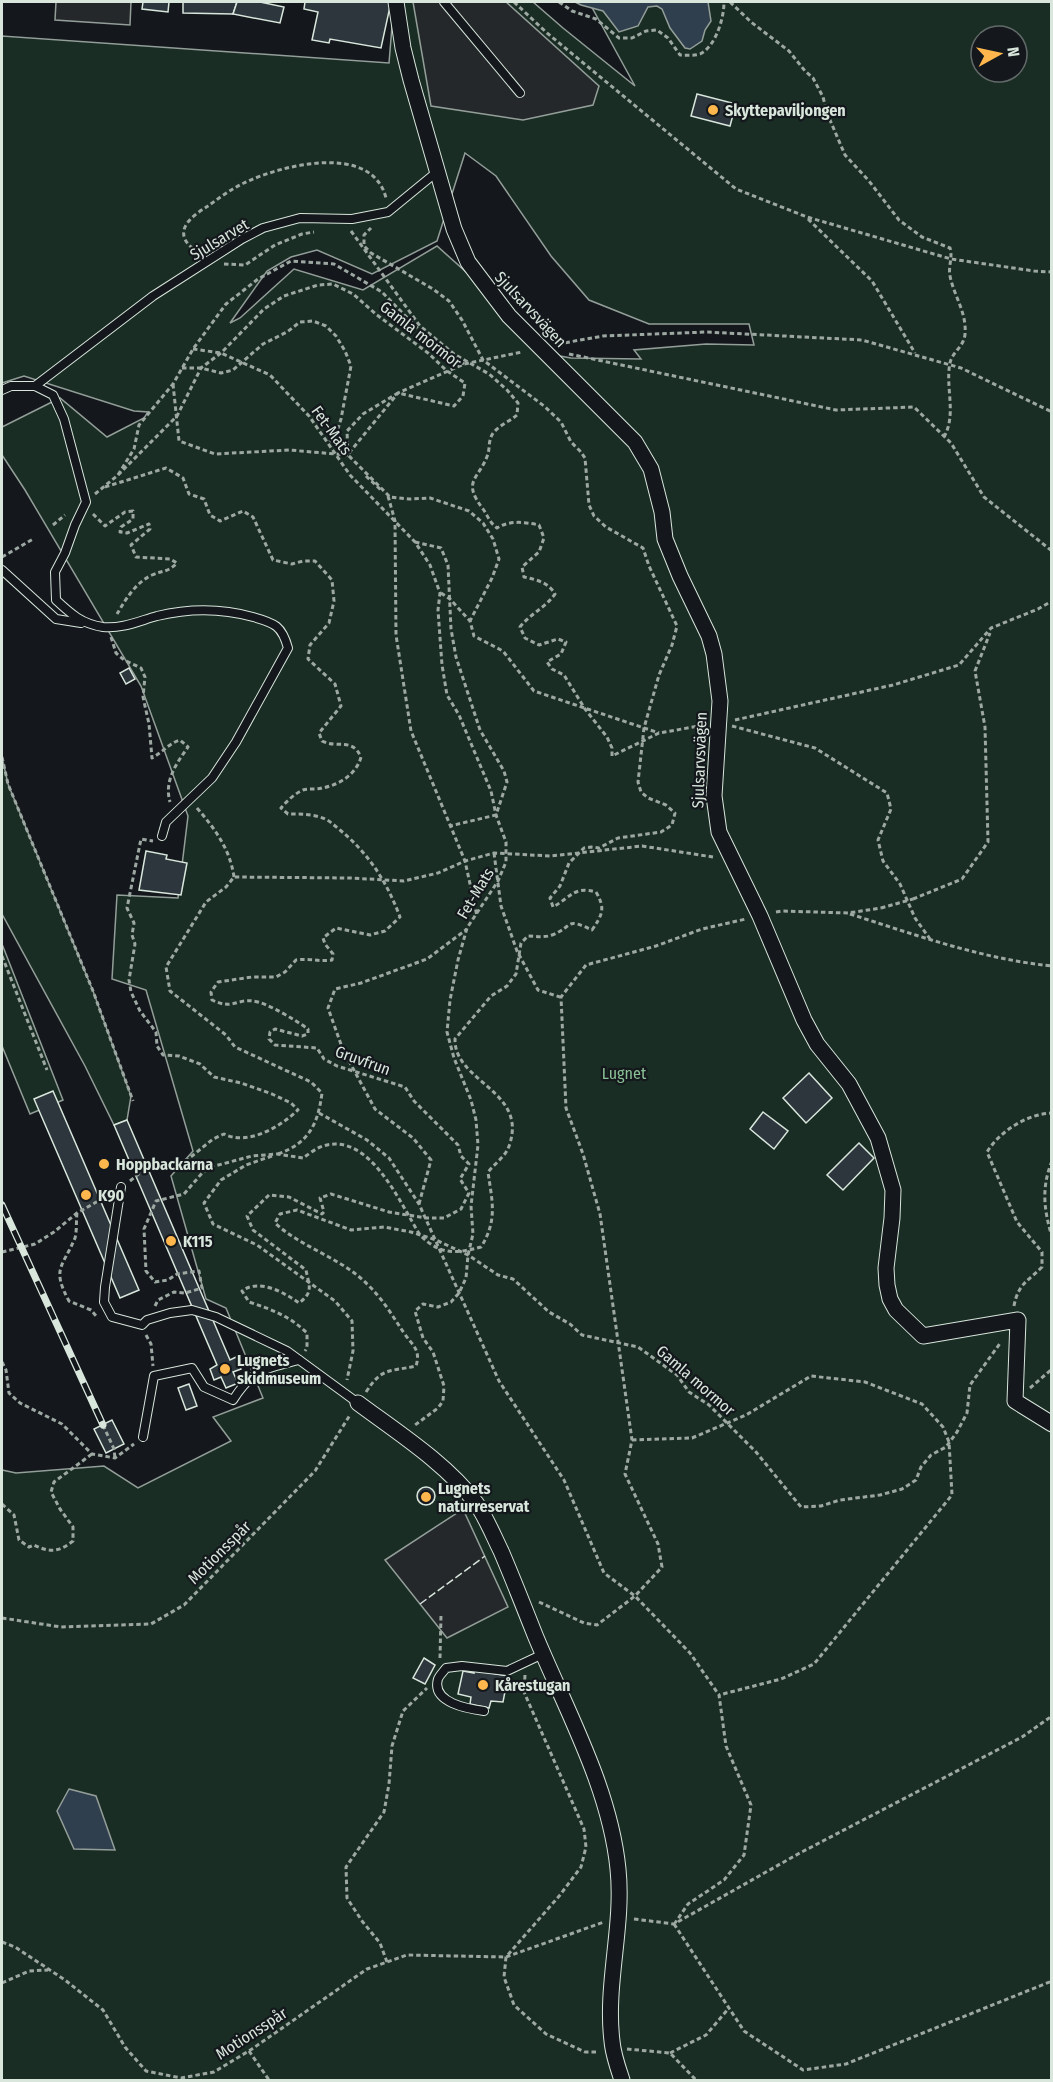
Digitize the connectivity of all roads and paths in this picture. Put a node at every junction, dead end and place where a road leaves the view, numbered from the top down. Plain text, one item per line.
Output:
1 (396, 2) edge
2 (444, 2) edge
3 (514, 2) edge
4 (559, 2) edge
5 (724, 2) edge
6 (730, 2) edge
7 (520, 93) dead end
8 (438, 171) junction
9 (386, 212) junction
10 (807, 217) junction
11 (345, 226) dead end
12 (317, 231) dead end
13 (951, 259) junction
14 (210, 260) junction
15 (1052, 272) edge
16 (541, 348) junction
17 (193, 350) junction
18 (221, 353) junction
19 (915, 355) junction
20 (483, 360) junction
21 (242, 362) junction
22 (469, 363) junction
23 (464, 364) junction
24 (949, 364) junction
25 (182, 368) junction
26 (201, 368) junction
27 (447, 371) junction
28 (173, 384) junction
29 (35, 386) junction
30 (2, 390) edge
31 (398, 393) junction
32 (1052, 412) edge
33 (177, 416) junction
34 (944, 436) junction
35 (327, 443) junction
36 (334, 453) junction
37 (348, 455) junction
38 (118, 475) junction
39 (105, 487) junction
40 (390, 497) junction
41 (86, 502) junction
42 (65, 515) dead end
43 (395, 521) junction
44 (52, 525) dead end
45 (33, 539) dead end
46 (415, 542) junction
47 (1052, 550) edge
48 (2, 557) edge
49 (2, 570) edge
50 (440, 593) junction
51 (450, 599) junction
52 (1052, 601) edge
53 (470, 621) junction
54 (85, 623) junction
55 (992, 628) junction
56 (585, 709) junction
57 (719, 722) junction
58 (644, 728) junction
59 (659, 733) junction
60 (642, 741) junction
61 (2, 757) edge
62 (190, 800) junction
63 (496, 815) junction
64 (450, 826) junction
65 (162, 836) dead end
66 (494, 853) junction
67 (578, 853) junction
68 (507, 854) junction
69 (731, 859) junction
70 (465, 861) junction
71 (234, 877) junction
72 (384, 880) junction
73 (498, 881) junction
74 (782, 911) dead end
75 (848, 913) junction
76 (477, 916) junction
77 (760, 916) junction
78 (467, 928) junction
79 (930, 939) junction
80 (2, 956) edge
81 (519, 956) junction
82 (1052, 966) edge
83 (561, 997) junction
84 (47, 1070) dead end
85 (356, 1073) junction
86 (134, 1101) dead end
87 (319, 1113) junction
88 (1052, 1113) edge
89 (277, 1154) junction
90 (1052, 1161) edge
91 (146, 1168) dead end
92 (121, 1187) junction
93 (419, 1204) junction
94 (77, 1213) junction
95 (407, 1215) junction
96 (426, 1218) junction
97 (420, 1235) junction
98 (1052, 1237) edge
99 (436, 1240) junction
100 (440, 1250) junction
101 (2, 1252) edge
102 (462, 1252) junction
103 (468, 1252) junction
104 (309, 1282) junction
105 (459, 1293) junction
106 (98, 1319) dead end
107 (1018, 1320) junction
108 (142, 1324) junction
109 (618, 1341) junction
110 (151, 1344) dead end
111 (299, 1360) junction
112 (2, 1362) edge
113 (1052, 1369) edge
114 (154, 1376) junction
115 (344, 1393) junction
116 (1015, 1401) junction
117 (358, 1404) junction
118 (727, 1422) junction
119 (1052, 1424) edge
120 (103, 1425) dead end
121 (397, 1432) junction
122 (143, 1437) joint
123 (632, 1440) junction
124 (949, 1442) junction
125 (92, 1454) junction
126 (115, 1458) junction
127 (2, 1504) edge
128 (518, 1593) junction
129 (635, 1596) junction
130 (441, 1615) dead end
131 (2, 1618) edge
132 (543, 1654) junction
133 (526, 1662) junction
134 (440, 1663) dead end
135 (432, 1683) dead end
136 (719, 1695) junction
137 (484, 1711) dead end
138 (1052, 1716) edge
139 (617, 1918) junction
140 (674, 1924) junction
141 (2, 1942) edge
142 (506, 1957) junction
143 (387, 1962) junction
144 (48, 1970) junction
145 (1052, 1981) edge
146 (2, 1983) edge
147 (729, 2008) junction
148 (626, 2049) dead end
149 (249, 2051) junction
150 (599, 2051) dead end
151 (670, 2053) junction
152 (269, 2080) edge
153 (622, 2080) edge
154 (696, 2080) edge

1 - 8 street, Sjulsarvsvägen
2 - 7 lane
3 - 10 path
4 - 5 path
6 - 13 path
8 - 9 lane, Sjulsarvet
8 - 16 street, Sjulsarvsvägen
9 - 14 lane, Sjulsarvet
9 - 14 path
9 - 20 path
10 - 13 path
10 - 19 path
11 - 22 path
12 - 14 path
13 - 15 path
13 - 24 path
14 - 29 lane, Sjulsarvet
16 - 19 path
16 - 20 path
16 - 34 path
16 - 57 street, Sjulsarvsvägen
17 - 18 path, Fet-Mats
17 - 23 path
17 - 25 path
18 - 21 path, Fet-Mats
18 - 26 path, Gamla mormor
18 - 27 path, Gamla mormor
19 - 24 path
20 - 22 path
20 - 58 path
21 - 26 path
21 - 35 path, Fet-Mats
21 - 35 path
22 - 23 path
22 - 56 path
23 - 27 path
24 - 32 path
24 - 34 path
25 - 26 path
25 - 28 path
26 - 33 path, Gamla mormor
27 - 31 path
27 - 31 path, Gamla mormor
28 - 33 path
28 - 38 path
29 - 30 lane
29 - 41 lane
31 - 37 path
31 - 37 path
33 - 36 path
33 - 38 path, Gamla mormor
34 - 47 path
35 - 36 path, Fet-Mats
36 - 37 path
36 - 43 path, Fet-Mats
37 - 40 path
38 - 39 path
39 - 41 path
39 - 72 path, Gruvfrun
40 - 43 path
40 - 53 path
41 - 54 lane
42 - 44 path
43 - 46 path, Fet-Mats
43 - 64 path
45 - 48 path
46 - 50 path, Fet-Mats
46 - 51 path
49 - 54 lane
50 - 51 path
50 - 63 path, Fet-Mats
51 - 53 path
51 - 63 path
52 - 55 path
53 - 56 path
54 - 62 lane
55 - 57 path
55 - 75 path, bridge
56 - 58 path
56 - 60 path
57 - 59 path
57 - 69 street, Sjulsarvsvägen
57 - 79 path
58 - 59 path
58 - 60 path
59 - 60 path
60 - 67 path
61 - 86 path
62 - 65 lane
62 - 71 path
63 - 64 path
63 - 68 path, Fet-Mats
64 - 70 path
66 - 68 path
66 - 70 path
66 - 73 path
67 - 68 path
67 - 69 path
67 - 81 path
68 - 73 path, Fet-Mats
69 - 77 street, Sjulsarvsvägen
70 - 72 path
70 - 76 path
71 - 72 path
71 - 87 path
72 - 85 path, Gruvfrun
73 - 76 path, Fet-Mats
73 - 81 path
74 - 75 path
75 - 79 path
76 - 78 path, Fet-Mats
77 - 83 path
77 - 107 street, Sjulsarvsvägen
78 - 85 path
78 - 103 path, Fet-Mats
79 - 82 path
80 - 84 path
81 - 83 path
81 - 103 path
83 - 109 path
85 - 93 path
85 - 96 path, Gruvfrun
87 - 89 path
87 - 93 path
88 - 107 path
89 - 95 path
89 - 104 path
89 - 108 path
90 - 98 path
91 - 92 path
92 - 94 path
92 - 108 lane
93 - 96 path
94 - 101 path
94 - 106 path
95 - 96 path, Gruvfrun
95 - 97 path
95 - 104 path, Gruvfrun
96 - 99 path
97 - 99 path, Gamla mormor
97 - 100 path
97 - 117 path, Gamla mormor
99 - 100 path
99 - 102 path, Gamla mormor
100 - 102 path
100 - 105 path
102 - 103 path, Gamla mormor
103 - 105 path, Fet-Mats
103 - 109 path, Gamla mormor
104 - 111 path
104 - 115 path, Motionsspår
105 - 121 path
105 - 129 path
107 - 116 street
107 - 124 path, Gamla mormor
108 - 111 lane
109 - 118 path, Gamla mormor
109 - 123 path
110 - 114 path
111 - 114 lane
111 - 115 lane
112 - 125 path
113 - 116 path
114 - 122 lane
115 - 117 lane
115 - 131 path, Motionsspår
116 - 119 street
117 - 121 street
118 - 123 path
118 - 124 path
118 - 124 path, Gamla mormor
120 - 126 path
121 - 128 street
122 - 126 path
123 - 129 path
124 - 136 path
125 - 126 path
125 - 127 path
128 - 129 path
128 - 132 street
129 - 136 path
130 - 134 path
132 - 133 lane
132 - 139 street
133 - 137 lane
133 - 142 path
135 - 143 path
136 - 140 path
138 - 140 path
139 - 140 path
139 - 142 path
139 - 153 street
140 - 147 path
141 - 144 path, Motionsspår
142 - 143 path, Motionsspår
142 - 150 path
143 - 149 path, Motionsspår
144 - 146 path
144 - 149 path, Motionsspår
145 - 147 path
147 - 151 path
148 - 151 path
149 - 152 path
151 - 154 path

